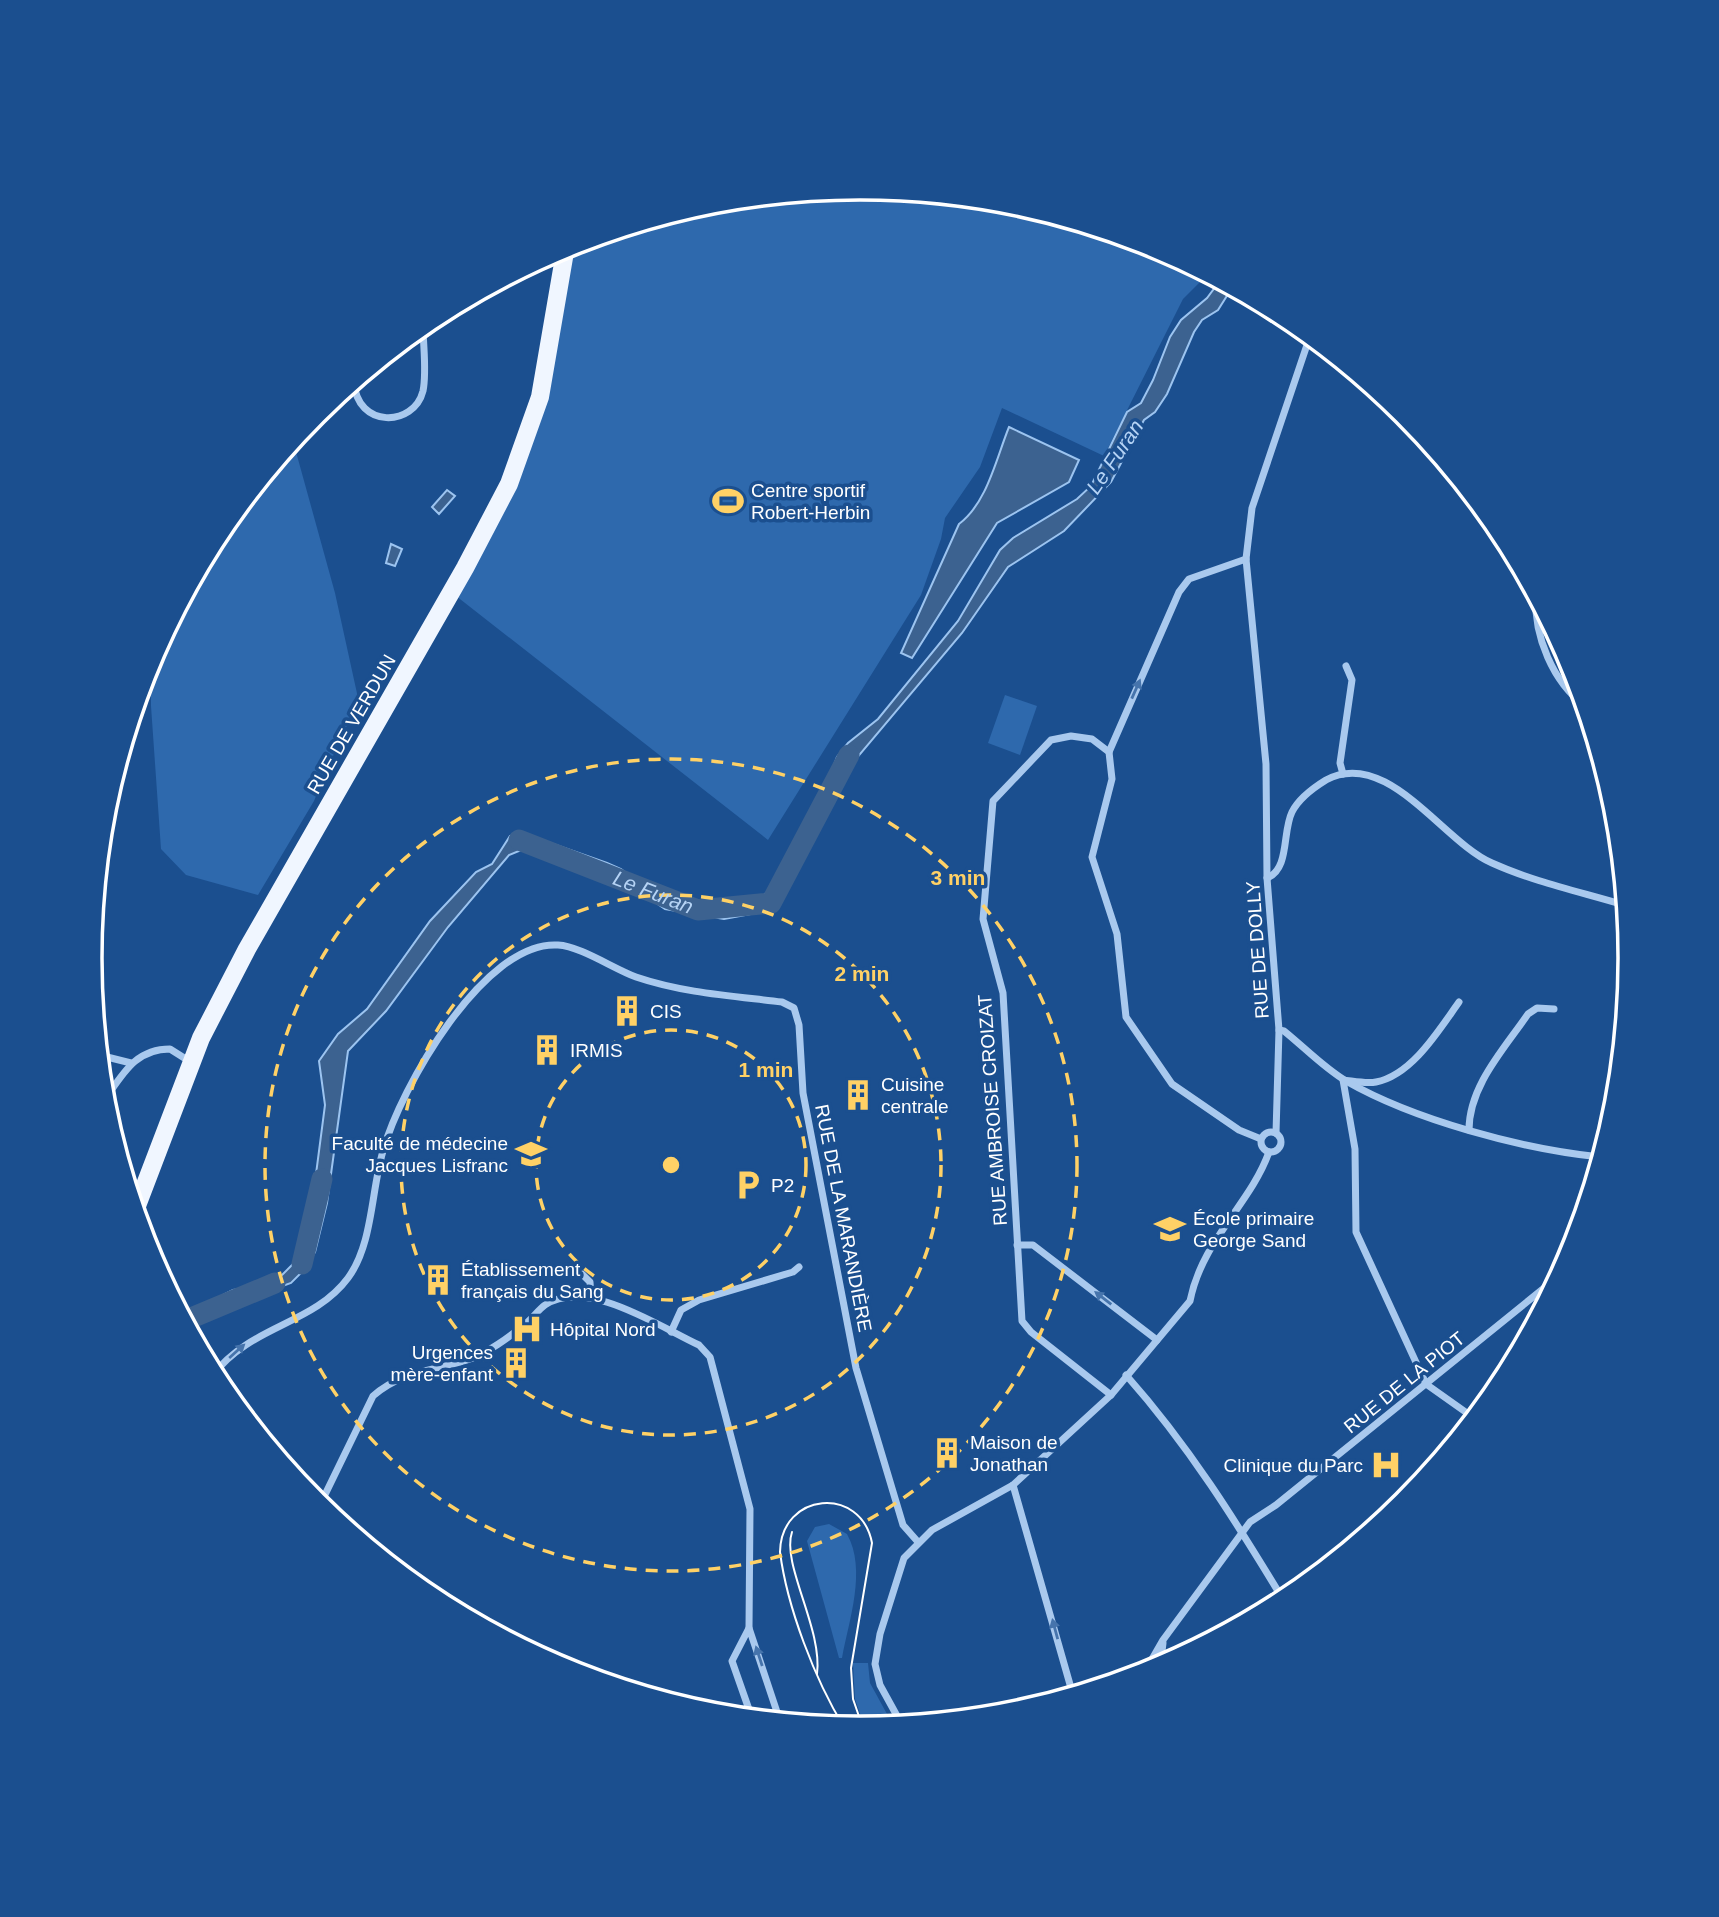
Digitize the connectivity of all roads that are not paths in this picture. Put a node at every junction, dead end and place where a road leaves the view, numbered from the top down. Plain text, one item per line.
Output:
1 (563, 261) edge
2 (423, 339) edge
3 (1306, 346) edge
4 (355, 394) edge
5 (1246, 559) junction
6 (1537, 619) edge
7 (1346, 666) dead end
8 (1565, 682) edge
9 (1109, 752) junction
10 (1343, 774) junction
11 (1267, 878) junction
12 (1615, 902) edge
13 (1458, 1002) dead end
14 (1554, 1009) dead end
15 (1279, 1030) junction
16 (108, 1057) edge
17 (190, 1062) junction
18 (131, 1063) junction
19 (1343, 1080) junction
20 (113, 1088) edge
21 (1469, 1130) junction
22 (1276, 1133) junction
23 (1261, 1139) junction
24 (1269, 1152) junction
25 (1592, 1155) edge
26 (140, 1197) edge
27 (1017, 1245) junction
28 (799, 1267) dead end
29 (557, 1275) dead end
30 (1540, 1291) edge
31 (591, 1296) junction
32 (671, 1332) junction
33 (1157, 1340) junction
34 (221, 1367) edge
35 (1126, 1375) junction
36 (1426, 1384) junction
37 (1111, 1395) junction
38 (1466, 1413) edge
39 (1013, 1485) junction
40 (325, 1495) edge
41 (1242, 1532) junction
42 (918, 1542) junction
43 (1278, 1591) edge
44 (749, 1628) junction
45 (1163, 1640) junction
46 (1161, 1654) edge
47 (1153, 1658) edge
48 (1071, 1686) edge
49 (748, 1708) edge
50 (776, 1712) edge
51 (897, 1715) edge

1 - 17 main road, RUE DE VERDUN
2 - 4 street
3 - 5 street, RUE DE DOLLY
9 -> 5 street
5 - 11 street, RUE DE DOLLY
6 - 8 street
7 - 10 street
9 - 23 street
9 - 27 street, RUE AMBROISE CROIZAT
10 - 11 street
10 - 12 street
11 - 15 street, RUE DE DOLLY
13 - 19 street
14 - 21 street
15 - 19 street, RUE DE DOLLY
15 - 22 street
16 - 18 street
17 - 18 street
17 - 26 main road, RUE DE VERDUN
18 - 20 street
19 - 21 street, RUE DE DOLLY
19 - 36 street
21 - 25 street, RUE DE DOLLY
22 - 23 street
22 - 24 street
23 - 24 street
24 - 33 street
33 -> 27 street
27 - 37 street, RUE AMBROISE CROIZAT
28 - 32 street
29 - 31 street
30 - 36 street, RUE DE LA PIOT
31 - 32 street
31 - 40 street
32 - 44 street
33 - 35 street
34 -> 42 street, RUE DE LA MARANDIÈRE
35 - 37 street
35 - 41 street
36 - 38 street
36 - 41 street, RUE DE LA PIOT
37 - 39 street
39 - 42 street
48 -> 39 street
41 - 43 street
41 - 45 street, RUE DE LA PIOT
42 - 51 street
44 - 49 street
50 -> 44 street
45 - 46 street, RUE DE LA PIOT
45 - 47 street, RUE DE LA PIOT

